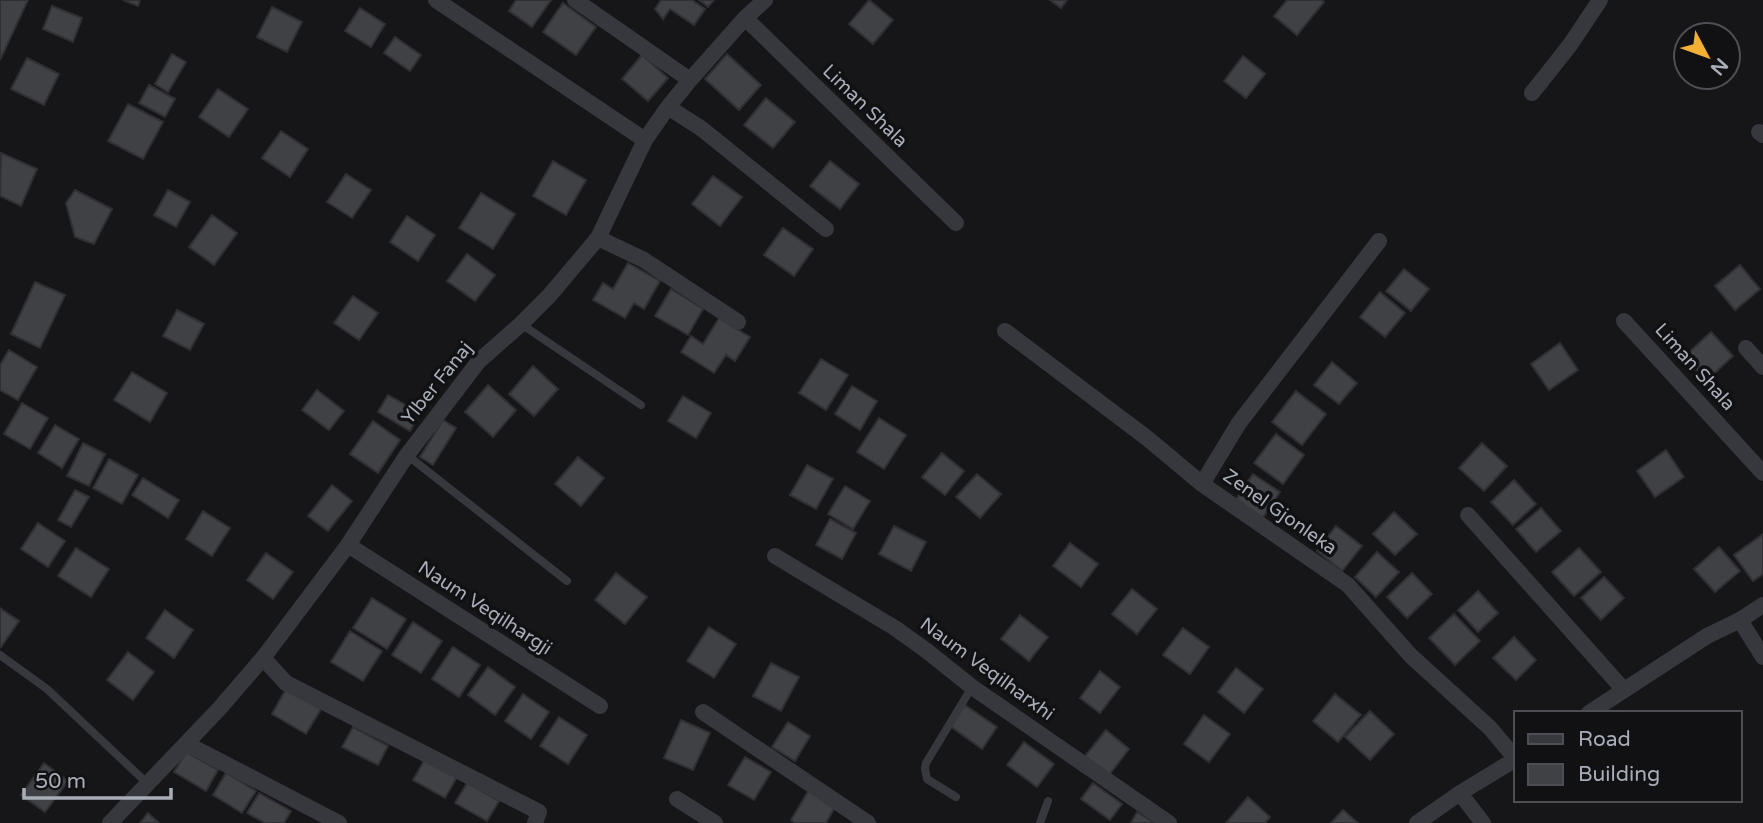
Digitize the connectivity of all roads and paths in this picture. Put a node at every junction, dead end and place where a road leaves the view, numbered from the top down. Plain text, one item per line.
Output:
1 (436, 0) edge
2 (575, 0) edge
3 (765, 0) edge
4 (1600, 0) edge
5 (745, 18) junction
6 (690, 80) junction
7 (1532, 93) dead end
8 (668, 107) junction
9 (645, 140) junction
10 (956, 223) dead end
11 (826, 229) dead end
12 (598, 238) junction
13 (1379, 242) dead end
14 (1624, 321) dead end
15 (738, 322) dead end
16 (521, 324) junction
17 (1005, 331) dead end
18 (1746, 348) dead end
19 (1763, 367) edge
20 (640, 405) dead end
21 (407, 455) junction
22 (1763, 473) edge
23 (1202, 484) junction
24 (1468, 514) dead end
25 (348, 545) junction
26 (775, 556) dead end
27 (567, 581) dead end
28 (1763, 604) edge
29 (1740, 620) junction
30 (0, 655) edge
31 (1763, 657) edge
32 (263, 659) junction
33 (972, 687) junction
34 (1625, 690) junction
35 (600, 706) dead end
36 (1592, 711) edge
37 (703, 712) dead end
38 (187, 744) junction
39 (1514, 757) edge
40 (1514, 760) edge
41 (148, 784) junction
42 (1460, 793) junction
43 (956, 797) dead end
44 (677, 799) dead end
45 (1048, 801) dead end
46 (537, 818) edge
47 (110, 823) edge
48 (339, 823) edge
49 (715, 823) edge
50 (868, 823) edge
51 (1040, 823) edge
52 (1169, 823) edge
53 (1418, 823) edge
54 (1483, 823) edge

1 - 9 street
2 - 6 street
3 - 5 street, Ylber Fanaj
4 - 7 street
5 - 6 street, Ylber Fanaj
5 - 10 street, Liman Shala
6 - 8 street, Ylber Fanaj
8 - 9 street, Ylber Fanaj
8 - 11 street
9 - 12 street, Ylber Fanaj
12 - 15 street
12 - 16 street, Ylber Fanaj
13 - 23 street, Zenel Gjonleka
14 - 22 street, Liman Shala
16 - 20 lane
16 - 21 street, Ylber Fanaj
17 - 23 street
18 - 19 street
21 - 25 street, Ylber Fanaj
21 - 27 lane
23 - 39 street, Zenel Gjonleka
24 - 34 street
25 - 32 street, Ylber Fanaj
25 - 35 street, Naum Veqilhargji
26 - 33 street, Naum Veqilharxhi
28 - 29 street
29 - 31 street
29 - 34 street
30 - 41 lane
32 - 38 street, Ylber Fanaj
32 - 46 street
33 - 43 lane
33 - 52 street, Naum Veqilharxhi
34 - 36 street
37 - 50 street
38 - 41 street, Ylber Fanaj
38 - 48 street
40 - 42 street
41 - 47 street, Ylber Fanaj
42 - 53 street
42 - 54 street
44 - 49 street
45 - 51 lane

